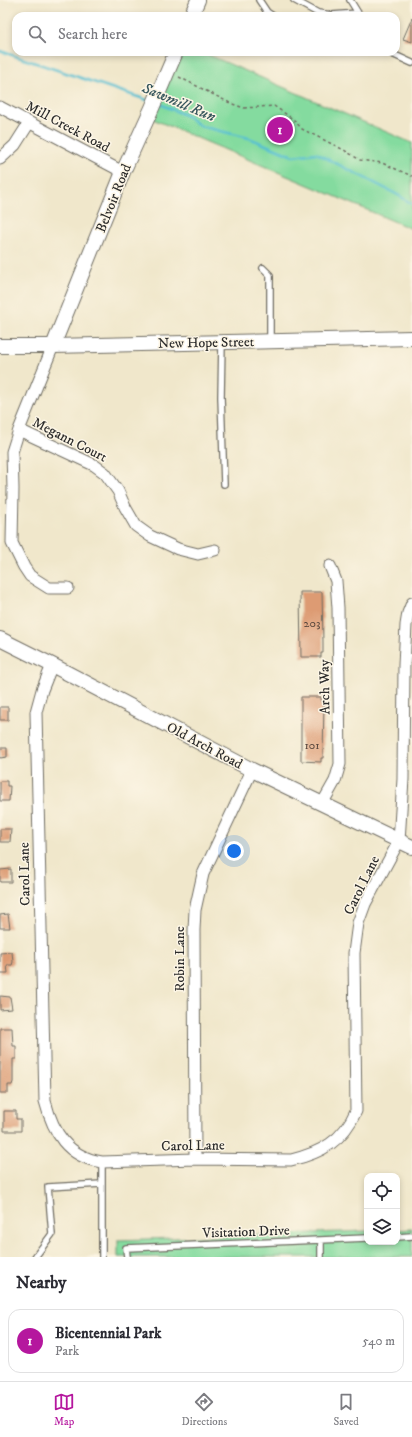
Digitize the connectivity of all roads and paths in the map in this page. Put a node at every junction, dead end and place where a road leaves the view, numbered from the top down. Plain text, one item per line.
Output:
1 (198, 0) edge
2 (259, 0) edge
3 (294, 0) edge
4 (350, 0) edge
5 (193, 12) edge
6 (268, 12) edge
7 (316, 12) edge
8 (356, 12) edge
9 (174, 56) edge
10 (397, 56) edge
11 (412, 63) edge
12 (177, 76) dead end
13 (0, 107) edge
14 (29, 122) junction
15 (0, 159) edge
16 (123, 172) junction
17 (412, 176) edge
18 (263, 268) dead end
19 (412, 338) edge
20 (270, 341) junction
21 (222, 342) junction
22 (0, 346) edge
23 (53, 346) junction
24 (19, 430) junction
25 (224, 484) dead end
26 (215, 550) dead end
27 (330, 566) dead end
28 (68, 588) dead end
29 (412, 603) edge
30 (0, 639) edge
31 (52, 664) junction
32 (408, 685) edge
33 (252, 770) junction
34 (322, 804) junction
35 (406, 844) edge
36 (195, 1159) junction
37 (102, 1162) junction
38 (102, 1184) junction
39 (412, 1236) edge
40 (400, 1237) edge
41 (364, 1238) edge
42 (321, 1240) junction
43 (321, 1256) edge
44 (35, 1257) edge
45 (102, 1257) edge
46 (127, 1257) edge

1 - 5 street
2 - 6 lane
3 - 7 lane
4 - 8 lane
9 - 16 street, Belvoir Road
10 - 11 lane
12 - 17 path
13 - 14 street, Mill Creek Road
14 - 15 street
14 - 16 street, Mill Creek Road
16 - 23 street, Belvoir Road
18 - 20 lane
19 - 20 street, New Hope Street
20 - 21 street, New Hope Street
21 - 23 street, New Hope Street
21 - 25 lane
22 - 23 street, New Hope Street
23 - 24 street
24 - 26 street, Megann Court
24 - 28 street
27 - 34 street, Arch Way
29 - 32 street, Carol Lane
30 - 31 street, Old Arch Road
31 - 33 street, Old Arch Road
31 - 37 street, Carol Lane
32 - 35 street, Carol Lane
33 - 34 street, Old Arch Road
33 - 36 street, Robin Lane
34 - 35 street, Old Arch Road
35 - 36 street, Carol Lane
36 - 37 street, Carol Lane
37 - 38 lane
38 - 44 lane
38 - 45 lane
39 - 40 lane
41 - 42 lane, Visitation Drive
42 - 43 lane
42 - 46 lane, Visitation Drive

